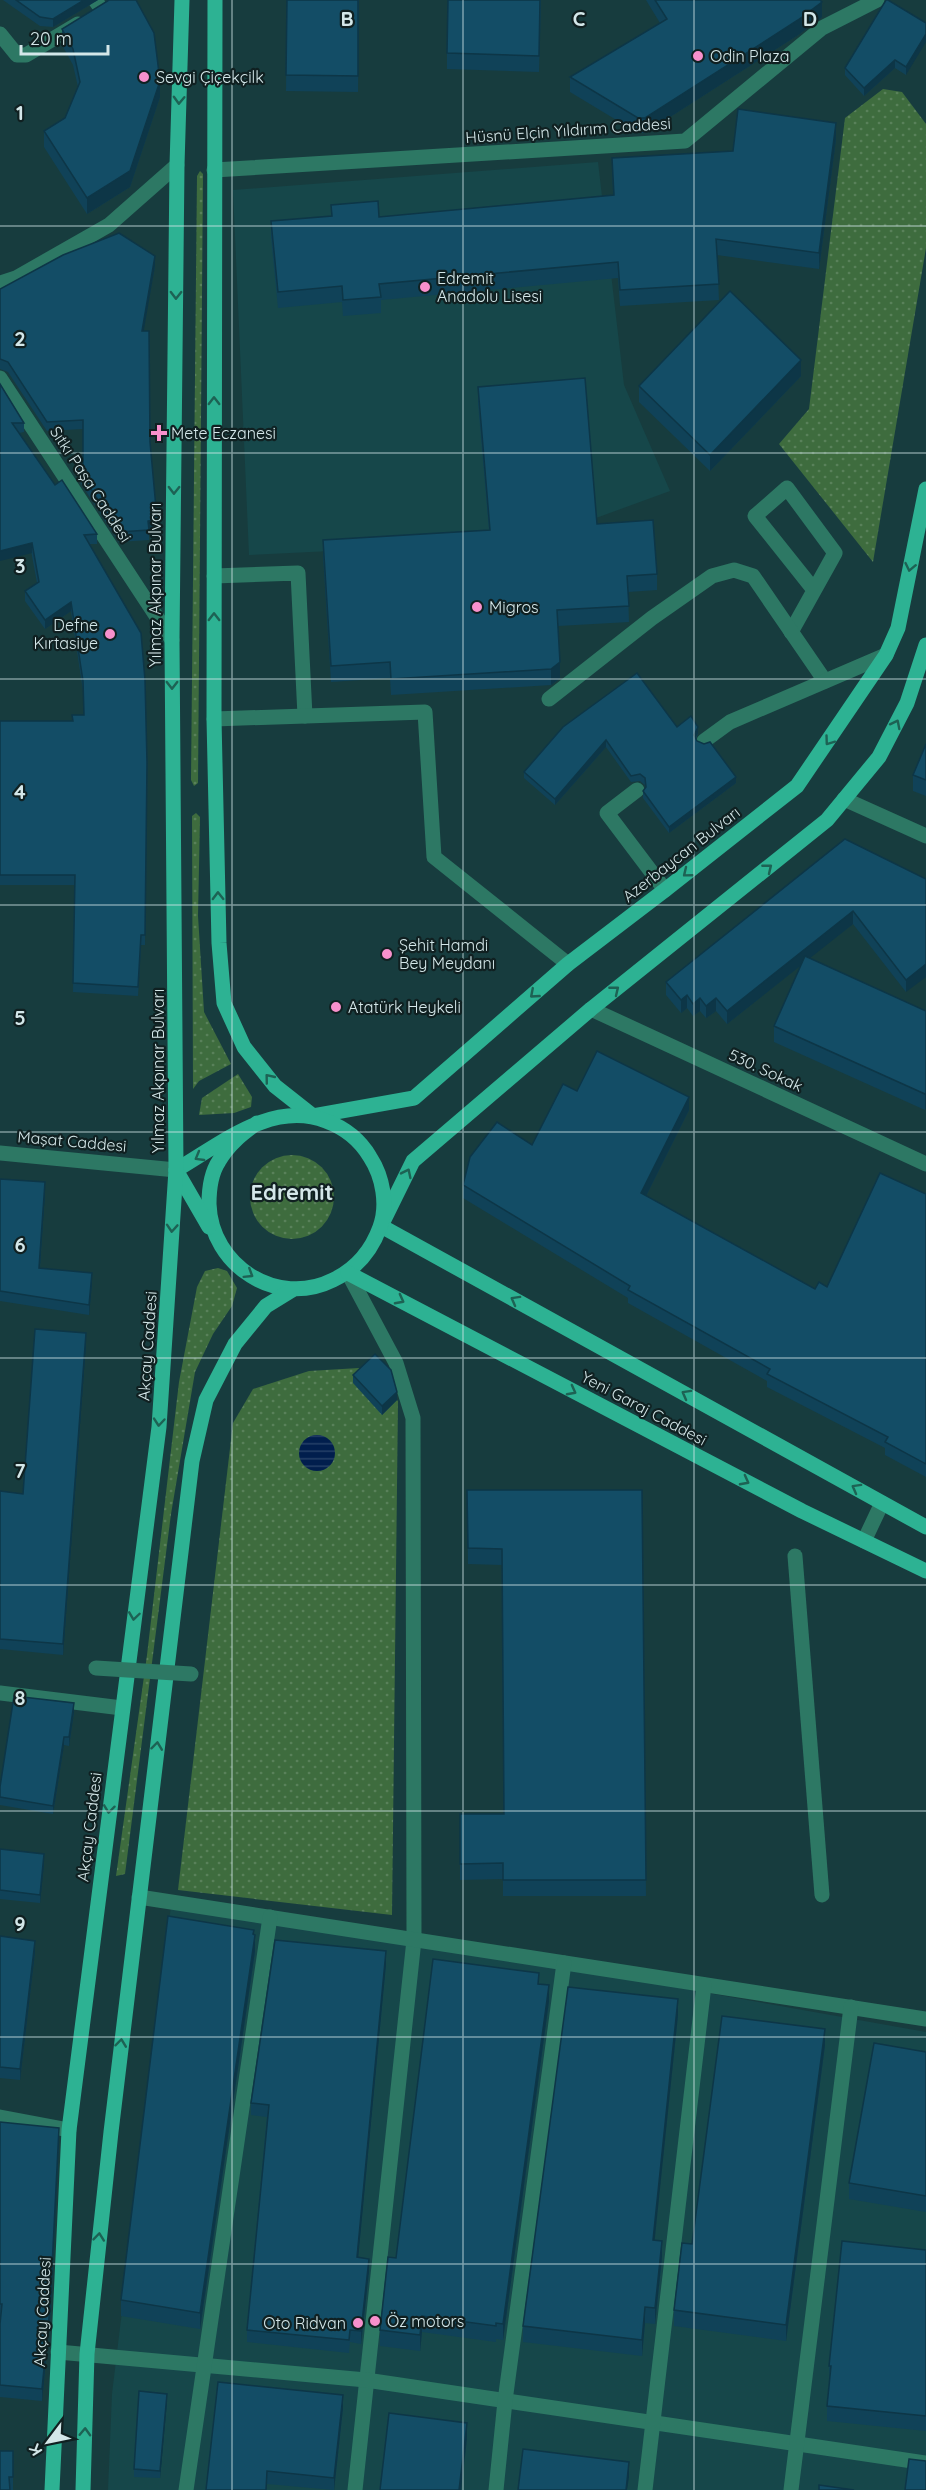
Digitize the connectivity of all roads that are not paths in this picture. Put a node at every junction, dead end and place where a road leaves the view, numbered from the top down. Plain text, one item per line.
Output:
1 (117, 0) edge
2 (182, 0) edge
3 (215, 0) edge
4 (877, 0) edge
5 (98, 5) edge
6 (0, 34) edge
7 (177, 165) junction
8 (214, 170) junction
9 (0, 283) edge
10 (0, 378) edge
11 (926, 489) edge
12 (214, 576) junction
13 (814, 590) junction
14 (791, 632) junction
15 (172, 640) junction
16 (926, 645) edge
17 (886, 655) junction
18 (825, 681) junction
19 (549, 699) dead end
20 (305, 716) junction
21 (214, 718) junction
22 (704, 741) edge
23 (637, 790) dead end
24 (844, 799) junction
25 (926, 836) edge
26 (665, 890) junction
27 (568, 964) junction
28 (591, 1009) junction
29 (313, 1116) junction
30 (257, 1123) junction
31 (0, 1153) edge
32 (926, 1164) edge
33 (176, 1170) junction
34 (381, 1226) junction
35 (220, 1245) junction
36 (348, 1273) junction
37 (292, 1290) junction
38 (882, 1503) junction
39 (926, 1527) edge
40 (864, 1541) junction
41 (795, 1556) dead end
42 (926, 1571) edge
43 (96, 1668) dead end
44 (191, 1674) dead end
45 (0, 1693) edge
46 (122, 1708) junction
47 (822, 1895) dead end
48 (139, 1896) junction
49 (270, 1917) junction
50 (414, 1940) junction
51 (564, 1963) junction
52 (704, 1985) junction
53 (851, 2007) junction
54 (926, 2019) edge
55 (0, 2118) edge
56 (69, 2130) junction
57 (58, 2352) junction
58 (87, 2354) junction
59 (205, 2365) junction
60 (366, 2380) junction
61 (505, 2401) junction
62 (652, 2422) junction
63 (795, 2443) junction
64 (926, 2463) edge
65 (52, 2490) edge
66 (83, 2490) edge
67 (186, 2490) edge
68 (355, 2490) edge
69 (496, 2490) edge
70 (645, 2490) edge
71 (791, 2490) edge

1 - 5 street
2 -> 7 main road, Yılmaz Akpınar Bulvarı
3 - 8 main road
4 - 8 street, Hüsnü Elçin Yıldırım Caddesi
5 - 6 street
7 - 9 street
7 -> 15 main road, Yılmaz Akpınar Bulvarı
12 -> 8 main road
10 - 15 street, Sıtkı Paşa Caddesi
11 -> 17 main road, Azerbaycan Bulvarı
12 - 20 street
21 -> 12 main road
13 - 13 street
13 - 14 street
14 - 18 street
14 - 19 street
15 -> 33 main road, Yılmaz Akpınar Bulvarı
24 -> 16 main road
17 - 18 street
17 -> 26 main road, Azerbaycan Bulvarı
18 - 22 street
20 - 21 street
20 - 27 street
29 -> 21 main road
23 - 26 street
24 - 25 street
28 -> 24 main road
26 - 27 main road, Azerbaycan Bulvarı
27 -> 29 main road, Azerbaycan Bulvarı
28 - 32 street, 530. Sokak
34 -> 28 main road
29 - 30 main road
29 - 34 main road
30 -> 33 main road
30 - 35 main road
31 - 33 street, Maşat Caddesi
33 - 35 main road
33 -> 46 main road, Akçay Caddesi
34 - 36 main road
38 -> 34 main road, Yeni Garaj Caddesi
35 -> 37 main road
36 - 37 main road
36 -> 40 main road, Yeni Garaj Caddesi
36 - 50 street
48 -> 37 main road
38 - 39 main road, Yeni Garaj Caddesi
38 - 40 street
40 - 42 main road, Yeni Garaj Caddesi
41 - 47 street
43 - 44 street, bridge
45 - 46 street
46 -> 56 main road, Akçay Caddesi
48 - 49 street
58 -> 48 main road
49 - 50 street
49 - 59 street
50 - 51 street
50 - 60 street
51 - 52 street
51 - 61 street
52 - 53 street
52 - 62 street
53 - 54 street
53 - 63 street
55 - 56 street
56 - 57 main road, Akçay Caddesi
57 - 58 street
57 - 65 main road, Akçay Caddesi
58 - 59 street
66 -> 58 main road
59 - 60 street
59 - 67 street
60 - 61 street
60 - 68 street
61 - 62 street
61 - 69 street
62 - 63 street
62 - 70 street
63 - 64 street
63 - 71 street

